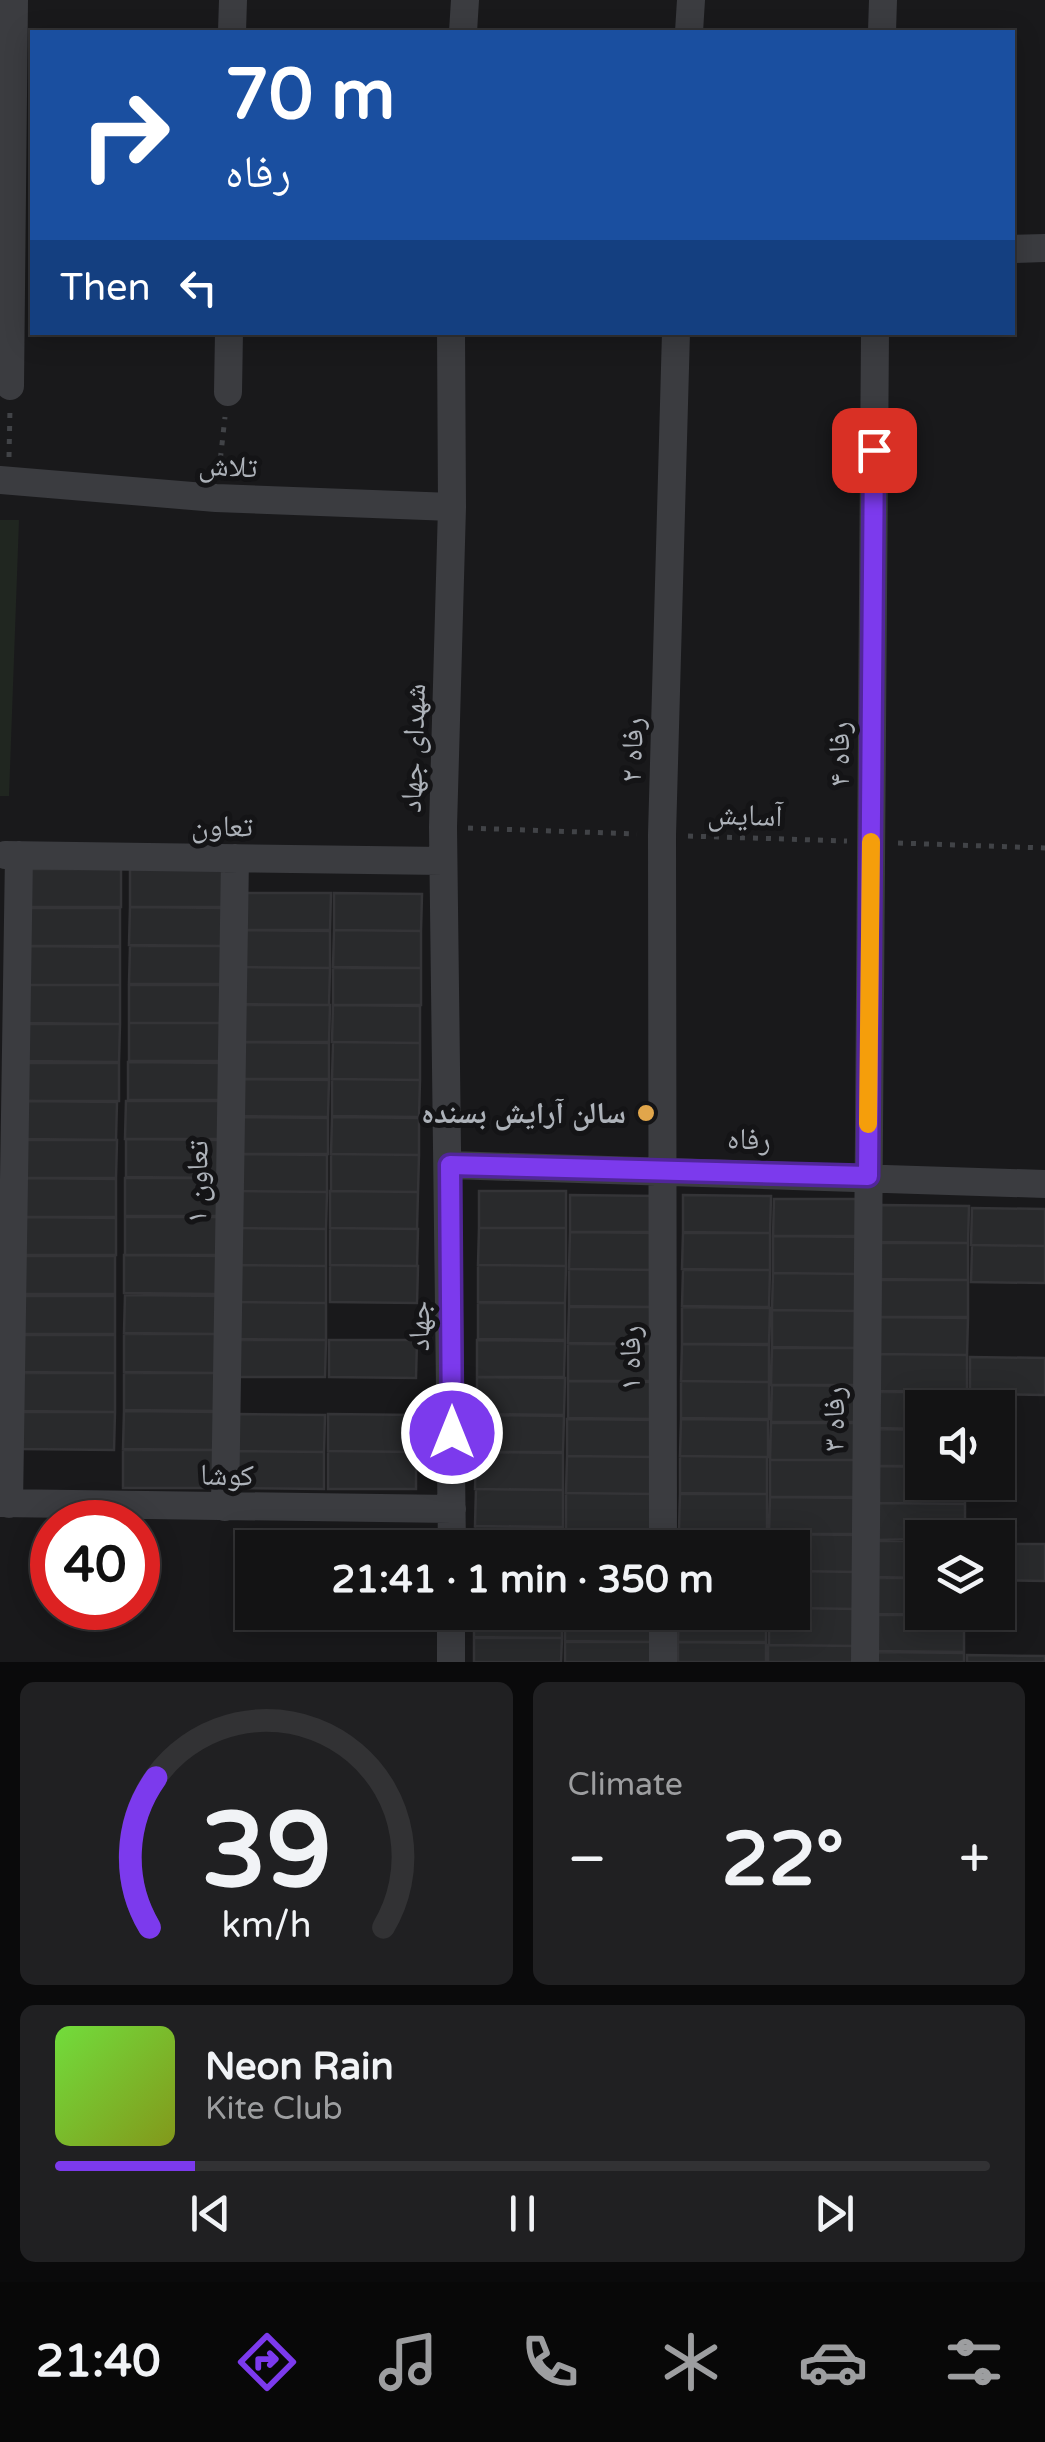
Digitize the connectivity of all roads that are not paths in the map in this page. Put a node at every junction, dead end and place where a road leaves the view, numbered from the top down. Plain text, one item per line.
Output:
1 (14, 0) edge
2 (233, 0) edge
3 (464, 0) edge
4 (691, 0) edge
5 (882, 0) edge
6 (232, 30) edge
7 (463, 30) edge
8 (689, 30) edge
9 (882, 30) edge
10 (1045, 248) edge
11 (1015, 249) edge
12 (229, 335) edge
13 (450, 335) edge
14 (676, 335) edge
15 (875, 335) edge
16 (10, 386) road end
17 (228, 392) road end
18 (4, 480) edge
19 (452, 508) junction
20 (10, 855) edge
21 (234, 858) junction
22 (443, 862) junction
23 (450, 1165) junction
24 (662, 1168) junction
25 (868, 1176) junction
26 (1045, 1184) edge
27 (4, 1504) edge
28 (225, 1507) junction
29 (452, 1509) junction
30 (452, 1530) edge
31 (663, 1530) edge
32 (451, 1630) edge
33 (663, 1630) edge
34 (450, 1662) edge
35 (663, 1662) edge
36 (865, 1662) edge

1 - 16 street
2 - 6 street
3 - 7 street
4 - 8 street
5 - 9 street
10 - 11 street
12 - 17 street
13 - 19 street, شهدای جهاد
14 - 24 street, رفاه ۲
15 - 25 street, رفاه ۴
18 - 19 street, تلاش
19 - 22 street, شهدای جهاد
20 - 21 street, تعاون
20 - 27 street
21 - 22 street, تعاون
21 - 28 street, تعاون ۱
22 - 23 street, شهدای جهاد
23 - 24 street, رفاه
23 - 29 street, جهاد
24 - 25 street, رفاه
24 - 31 street, رفاه ۱
25 - 26 street, رفاه
25 - 36 street, رفاه ۳
27 - 28 street, کوشا
28 - 29 street, کوشا
29 - 30 street, جهاد
32 - 34 street
33 - 35 street

